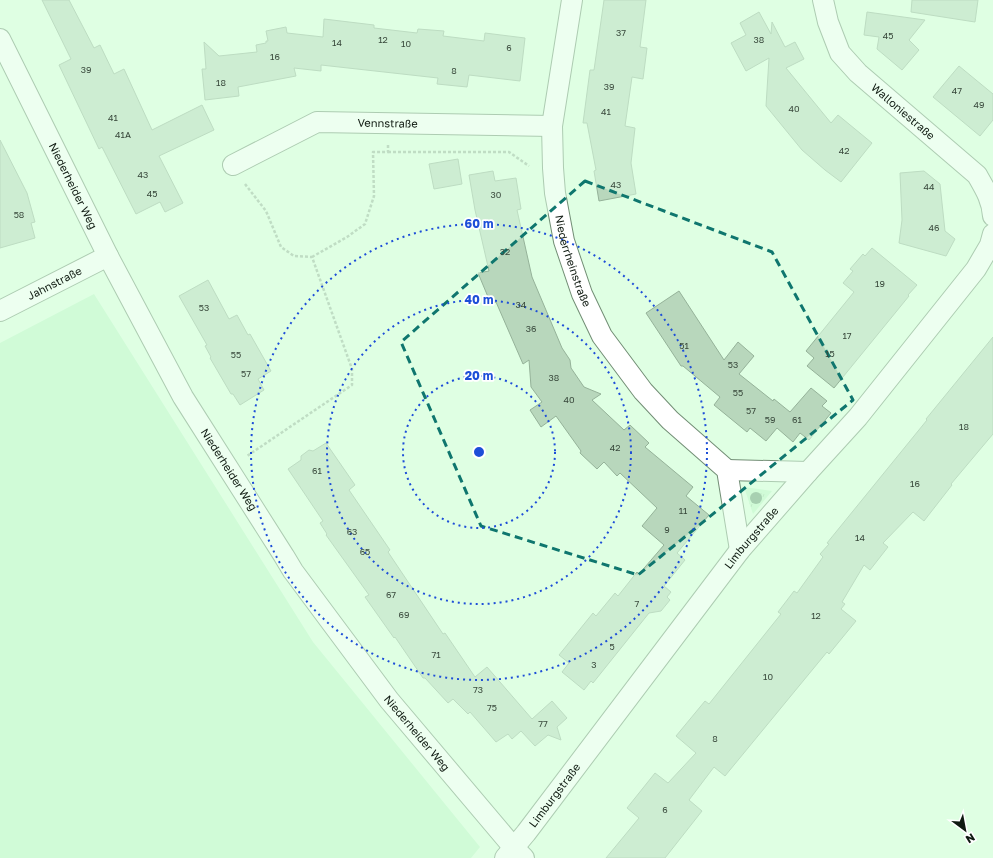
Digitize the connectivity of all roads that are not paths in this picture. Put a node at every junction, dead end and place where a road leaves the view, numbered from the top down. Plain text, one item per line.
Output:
1 (572, 0) edge
2 (823, 0) edge
3 (0, 39) edge
4 (552, 126) junction
5 (233, 165) road end
6 (993, 216) edge
7 (993, 234) edge
8 (108, 256) junction
9 (0, 311) edge
10 (727, 470) junction
11 (808, 472) junction
12 (740, 550) junction
13 (514, 855) edge

1 - 4 street, Niederrheinstraße
2 - 6 street, Walloniestraße
3 - 8 street, Niederheider Weg
4 - 5 street, Vennstraße
4 - 10 street, Niederrheinstraße
7 - 11 street, Limburgstraße
8 - 9 street, Jahnstraße
8 - 13 street, Niederheider Weg
10 - 11 street
10 - 12 street
11 - 12 street, Limburgstraße
12 - 13 street, Limburgstraße

